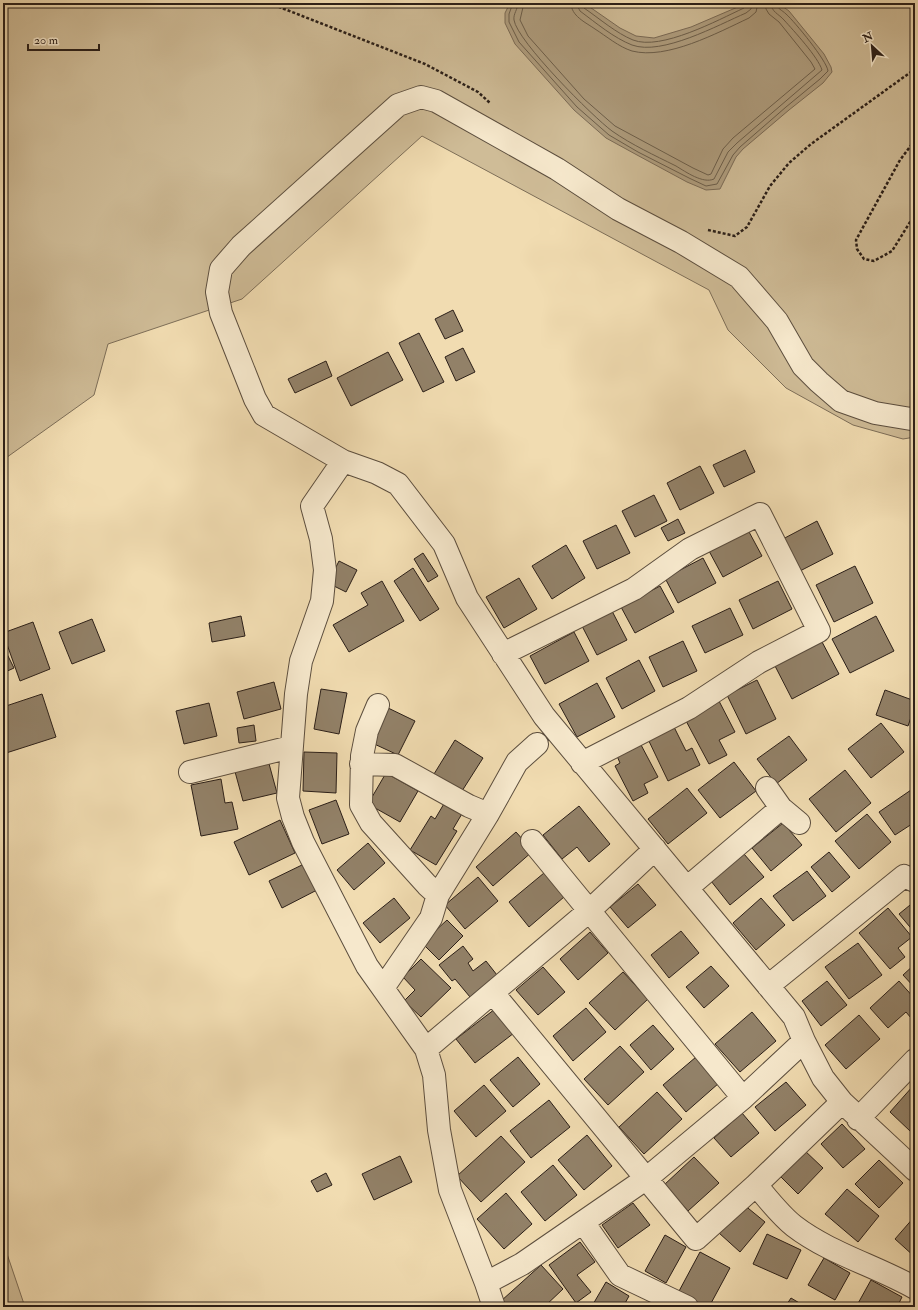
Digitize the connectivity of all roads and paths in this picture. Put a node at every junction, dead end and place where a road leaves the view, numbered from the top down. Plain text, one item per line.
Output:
1 (269, 3) edge
2 (910, 3) edge
3 (915, 6) edge
4 (915, 69) edge
5 (491, 104) dead end
6 (915, 140) edge
7 (915, 214) edge
8 (705, 229) dead end
9 (915, 418) edge
10 (343, 461) junction
11 (503, 654) junction
12 (378, 705) dead end
13 (537, 744) dead end
14 (291, 747) junction
15 (582, 763) junction
16 (361, 764) junction
17 (190, 772) dead end
18 (767, 788) dead end
19 (781, 808) junction
20 (488, 814) junction
21 (799, 823) dead end
22 (532, 841) dead end
23 (655, 849) junction
24 (915, 881) edge
25 (688, 888) junction
26 (438, 895) junction
27 (589, 911) junction
28 (768, 986) junction
29 (383, 988) junction
30 (493, 993) junction
31 (804, 1041) junction
32 (426, 1049) junction
33 (915, 1060) edge
34 (743, 1098) junction
35 (842, 1102) junction
36 (858, 1118) junction
37 (915, 1170) edge
38 (647, 1178) junction
39 (756, 1185) junction
40 (583, 1222) junction
41 (486, 1282) junction
42 (915, 1288) edge
43 (494, 1307) edge
44 (687, 1307) edge

1 - 5 path
2 - 3 path
4 - 8 path
6 - 7 path
9 - 10 street
10 - 11 street
10 - 14 street
11 - 15 street
11 - 15 street
12 - 16 street
13 - 20 street
14 - 17 street
14 - 29 street
15 - 23 street
16 - 20 street
16 - 26 street
18 - 19 street
19 - 21 street
19 - 25 street
20 - 26 street
22 - 27 street
23 - 25 street
23 - 27 street
24 - 28 street
25 - 28 street
26 - 29 street
27 - 30 street
27 - 34 street
28 - 31 street
29 - 32 street
30 - 32 street
30 - 38 street
31 - 34 street
31 - 35 street
32 - 41 street
33 - 36 street
34 - 38 street
35 - 36 street
35 - 39 street
36 - 37 street
38 - 39 street
38 - 40 street
39 - 42 street
40 - 41 street
40 - 44 street
41 - 43 street

